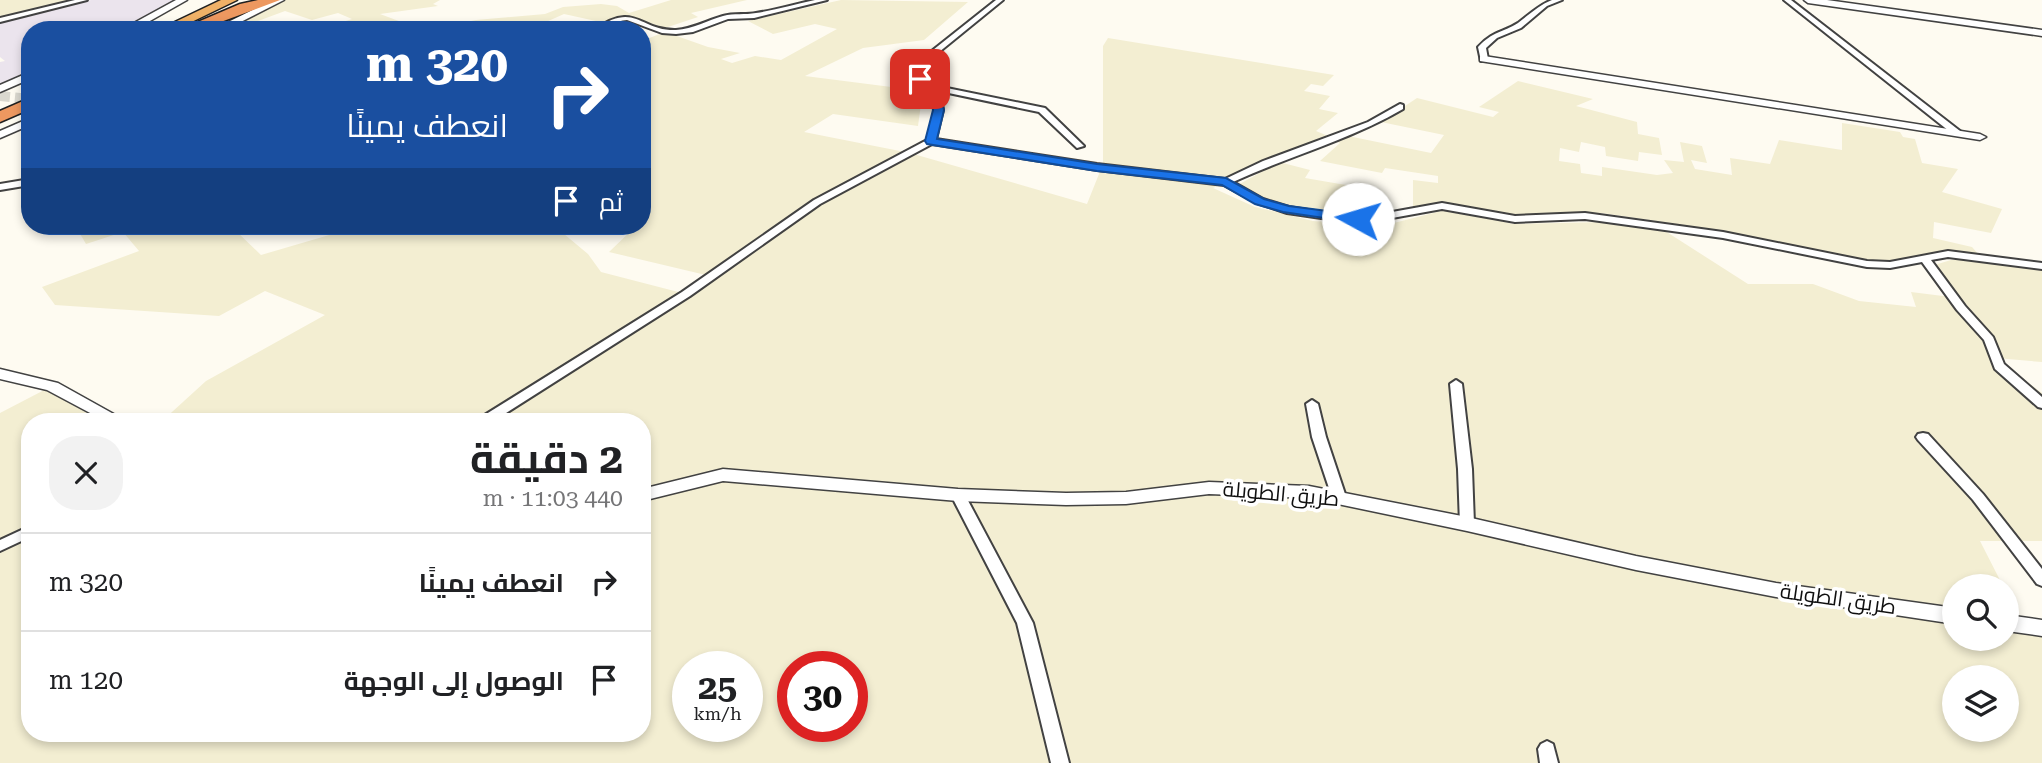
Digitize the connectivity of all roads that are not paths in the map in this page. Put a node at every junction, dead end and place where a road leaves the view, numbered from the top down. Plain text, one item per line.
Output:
1 (84, 0) edge
2 (183, 0) edge
3 (205, 0) edge
4 (277, 0) edge
5 (824, 0) edge
6 (1000, 0) edge
7 (1559, 0) edge
8 (1787, 0) edge
9 (1808, 0) edge
10 (243, 1) edge
11 (0, 20) edge
12 (143, 21) edge
13 (170, 21) edge
14 (189, 21) edge
15 (217, 21) edge
16 (221, 21) edge
17 (614, 21) edge
18 (637, 21) edge
19 (651, 26) edge
20 (2042, 33) edge
21 (1484, 59) joint
22 (21, 79) edge
23 (934, 88) junction
24 (0, 89) edge
25 (21, 94) edge
26 (0, 103) edge
27 (21, 107) edge
28 (1400, 107) dead end
29 (0, 117) edge
30 (21, 125) edge
31 (1957, 133) junction
32 (0, 135) edge
33 (1979, 137) dead end
34 (931, 141) junction
35 (1080, 146) dead end
36 (1226, 182) junction
37 (21, 184) edge
38 (0, 187) edge
39 (1925, 259) junction
40 (2042, 266) edge
41 (0, 374) edge
42 (1457, 384) dead end
43 (1312, 404) dead end
44 (2042, 404) edge
45 (103, 413) edge
46 (495, 413) edge
47 (1923, 437) dead end
48 (651, 493) edge
49 (958, 495) junction
50 (1339, 497) junction
51 (1467, 524) junction
52 (21, 536) edge
53 (0, 546) edge
54 (2042, 580) edge
55 (1942, 614) edge
56 (2019, 625) edge
57 (2042, 628) edge
58 (1060, 763) edge

1 - 11 street
2 - 12 street
3 - 13 highway
4 - 16 highway
5 - 19 street
6 - 23 street
7 - 21 street
8 - 31 street
9 - 20 street
10 - 14 highway
10 - 15 highway
17 - 18 street
21 - 31 street
22 - 24 street
23 - 34 street
23 - 35 street
25 - 26 highway
27 - 29 highway
28 - 36 street
30 - 32 street
31 - 33 street
34 - 36 street
34 - 46 street
36 - 39 street
37 - 38 street
39 - 40 street
39 - 44 street
41 - 45 street
42 - 51 street
43 - 50 street
47 - 54 street
48 - 49 street, طريق الطويلة
49 - 50 street, طريق الطويلة
49 - 58 street
50 - 51 street, طريق الطويلة
51 - 55 street, طريق الطويلة
52 - 53 street
56 - 57 street

